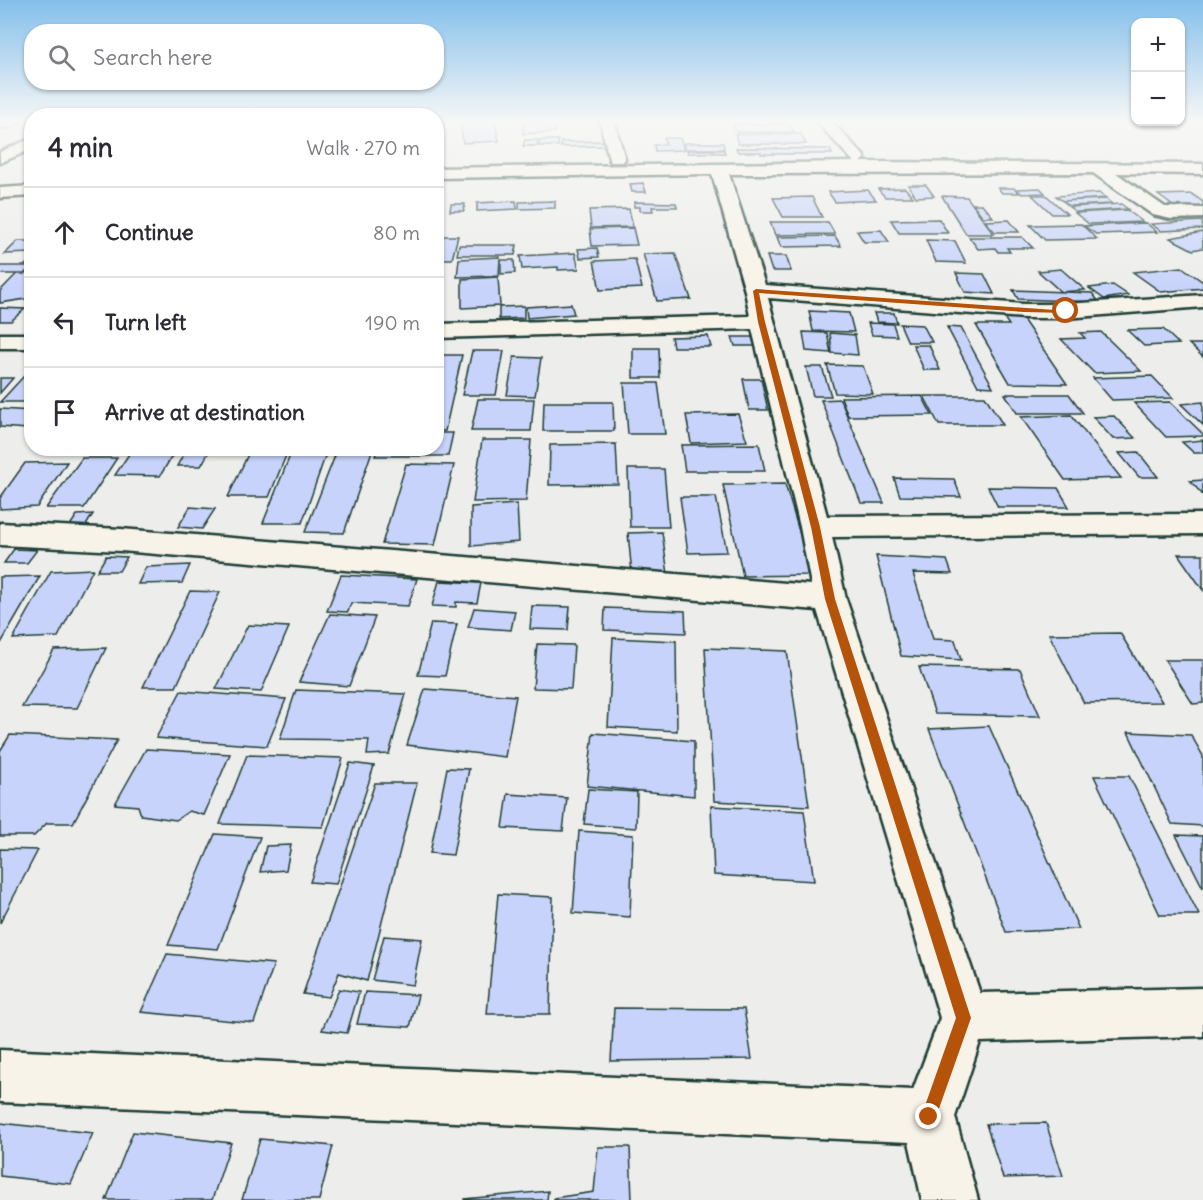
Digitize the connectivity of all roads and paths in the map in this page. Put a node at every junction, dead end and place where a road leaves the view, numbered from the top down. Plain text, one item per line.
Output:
1 (721, 177) edge
2 (1109, 177) edge
3 (24, 180) edge
4 (0, 182) edge
5 (1125, 188) junction
6 (1159, 188) dead end
7 (24, 192) edge
8 (0, 193) edge
9 (1203, 213) edge
10 (756, 291) junction
11 (1203, 301) edge
12 (762, 322) junction
13 (444, 331) edge
14 (24, 340) edge
15 (0, 341) edge
16 (1203, 524) edge
17 (815, 527) junction
18 (0, 534) edge
19 (830, 599) junction
20 (1203, 1012) edge
21 (964, 1018) junction
22 (0, 1076) edge
23 (929, 1117) junction
24 (950, 1200) edge

1 - 10 street
2 - 5 street
3 - 4 street
5 - 6 street
5 - 9 street
7 - 8 street
10 - 11 street
10 - 12 street
12 - 13 street
12 - 17 street
14 - 15 street
16 - 17 street
17 - 19 street
18 - 19 street
19 - 21 street
20 - 21 street
21 - 23 street
22 - 23 street
23 - 24 street

